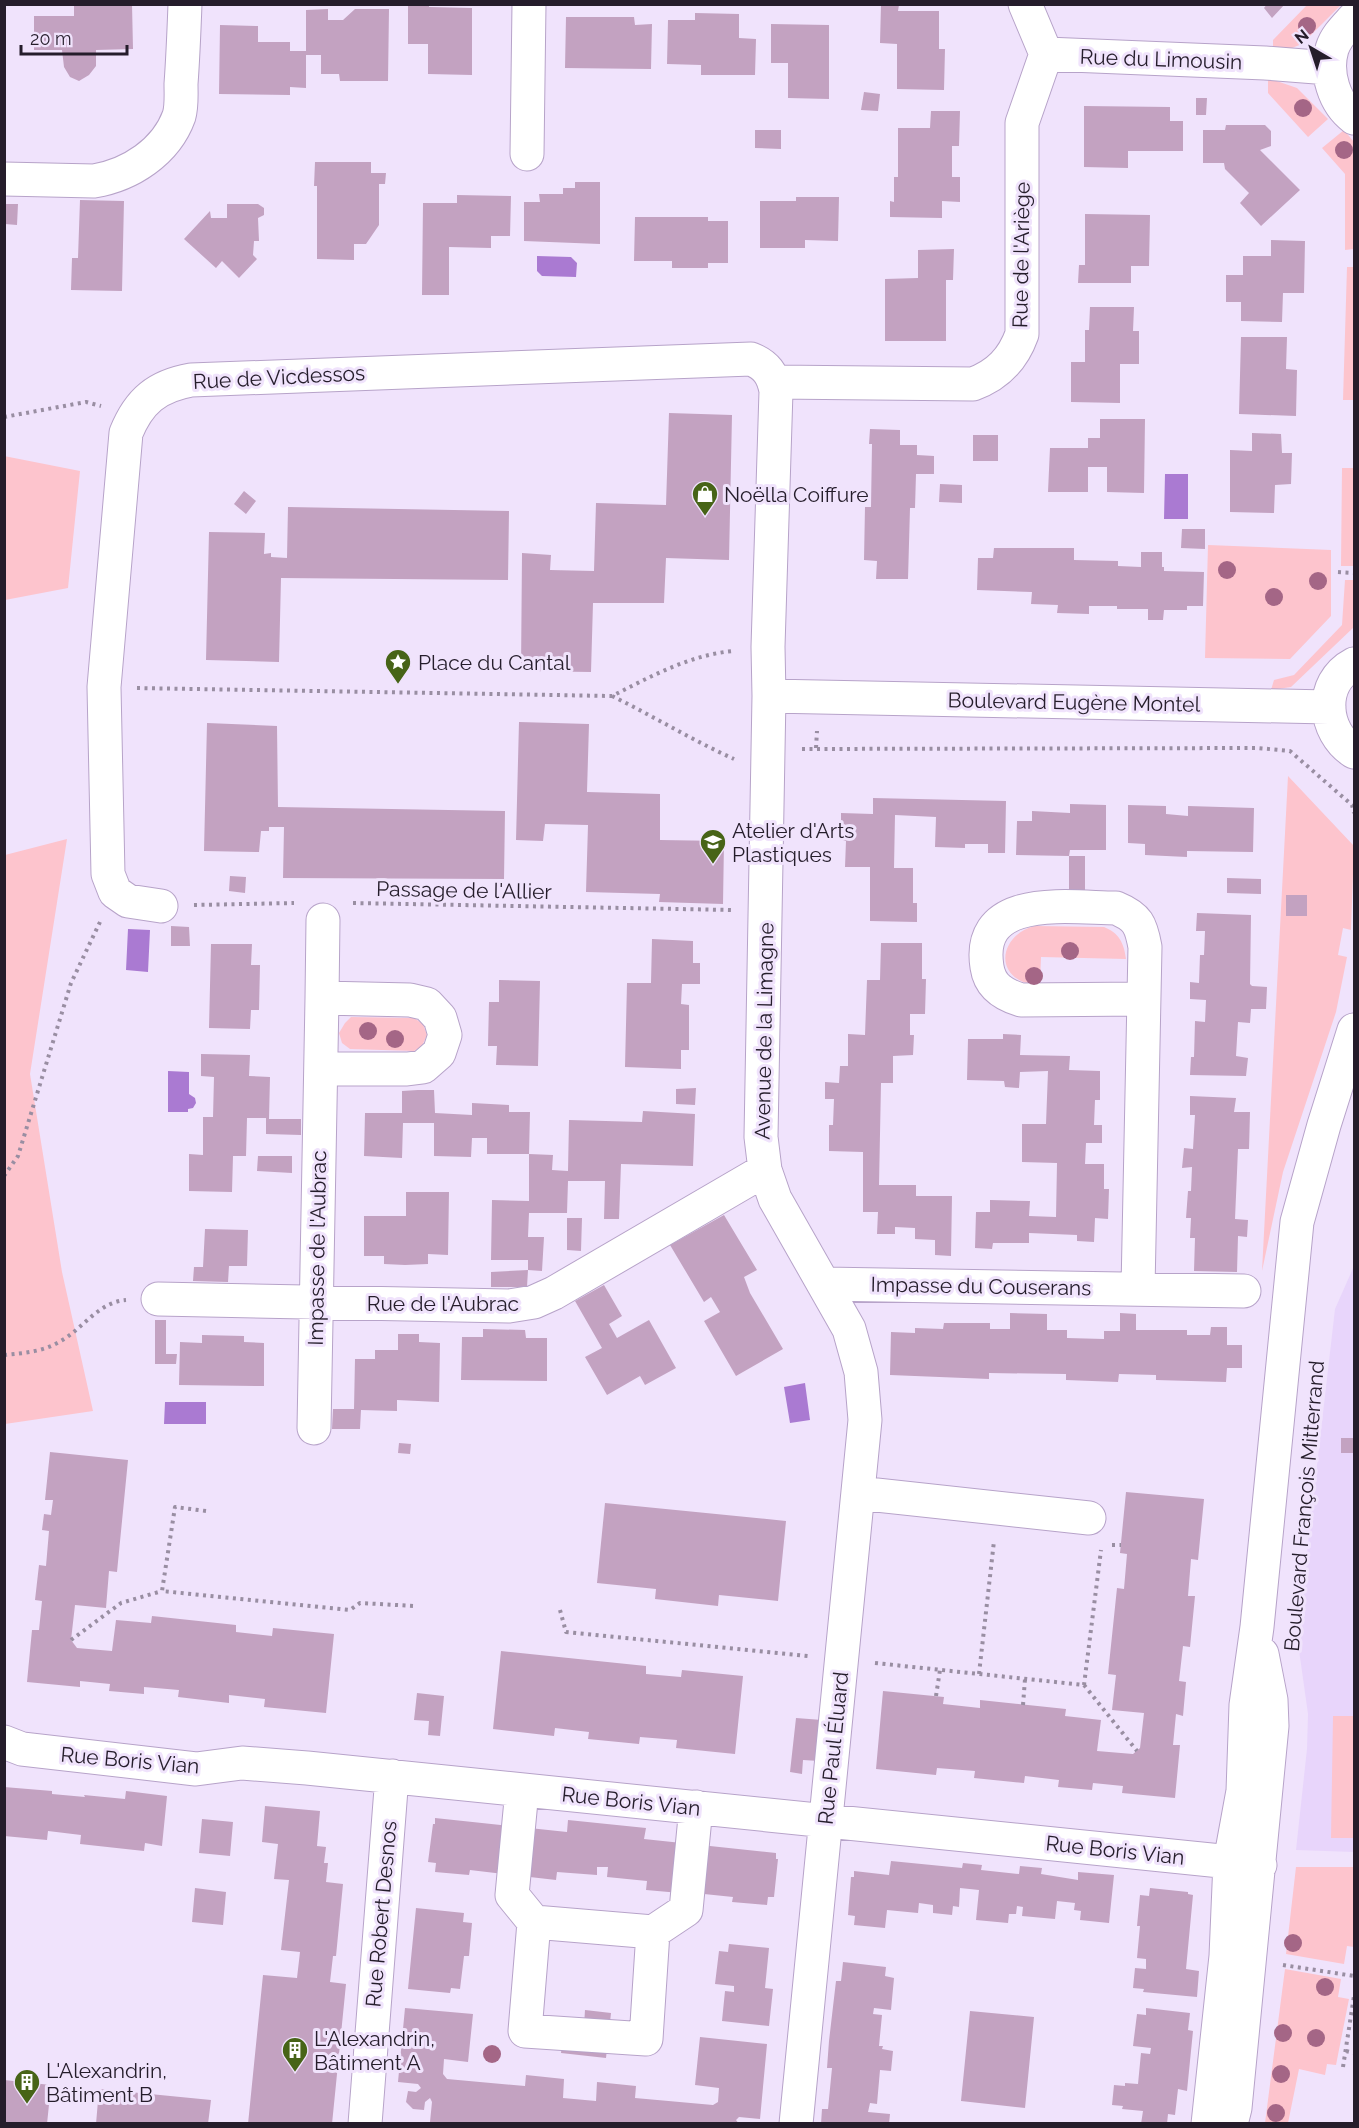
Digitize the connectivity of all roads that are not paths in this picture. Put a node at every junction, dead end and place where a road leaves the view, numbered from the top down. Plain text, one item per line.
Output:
1 (185, 4) edge
2 (530, 4) edge
3 (1025, 4) edge
4 (1354, 18) edge
5 (1046, 54) junction
6 (1329, 68) junction
7 (1354, 118) edge
8 (526, 154) dead end
9 (4, 179) edge
10 (774, 382) junction
11 (1354, 664) edge
12 (769, 696) junction
13 (1329, 707) junction
14 (1354, 752) edge
15 (162, 906) road end
16 (324, 909) road end
17 (322, 998) junction
18 (1143, 999) junction
19 (1354, 1030) edge
20 (321, 1069) junction
21 (765, 1170) junction
22 (824, 1284) junction
23 (1138, 1289) junction
24 (1244, 1291) dead end
25 (158, 1299) road end
26 (315, 1302) junction
27 (861, 1372) joint
28 (314, 1428) dead end
29 (858, 1493) junction
30 (1089, 1518) dead end
31 (4, 1742) edge
32 (392, 1776) junction
33 (522, 1790) junction
34 (696, 1807) junction
35 (826, 1822) junction
36 (1245, 1864) junction
37 (534, 1922) junction
38 (653, 1932) junction
39 (365, 2124) edge
40 (796, 2124) edge
41 (1208, 2124) edge
42 (1231, 2124) edge

1 - 9 street
2 - 8 street
3 - 5 street
4 - 6 street
5 - 6 street, Rue du Limousin
5 - 10 street, Rue de l'Ariège
6 - 7 street
10 - 12 street
10 - 15 street, Rue de Vicdessos
11 - 13 street
12 - 13 street, Boulevard Eugène Montel
12 - 21 street, Avenue de la Limagne
13 - 14 street
16 - 17 street, Impasse de l'Aubrac
17 - 20 street, Impasse de l'Aubrac
17 - 20 street
18 - 18 street
18 - 23 street
19 - 36 street, Boulevard François Mitterrand
20 - 26 street, Impasse de l'Aubrac
21 - 22 street, Avenue de la Limagne
21 - 26 street, Rue de l'Aubrac
22 - 23 street, Impasse du Couserans
22 - 27 street, Avenue de la Limagne
23 - 24 street, Impasse du Couserans
25 - 26 street, Rue de l'Aubrac
26 - 28 street, Impasse de l'Aubrac
27 - 29 street, Rue Paul Éluard
29 - 30 street
29 - 35 street, Rue Paul Éluard
31 - 32 street, Rue Boris Vian
32 - 33 street, Rue Boris Vian
32 - 39 street, Rue Robert Desnos
33 - 34 street, Rue Boris Vian
33 - 37 street
34 - 35 street, Rue Boris Vian
34 - 38 street
35 - 36 street, Rue Boris Vian
35 - 40 street, Rue Paul Éluard
36 - 41 street, Boulevard François Mitterrand
36 - 42 street, Boulevard François Mitterrand
37 - 38 street
37 - 38 street

